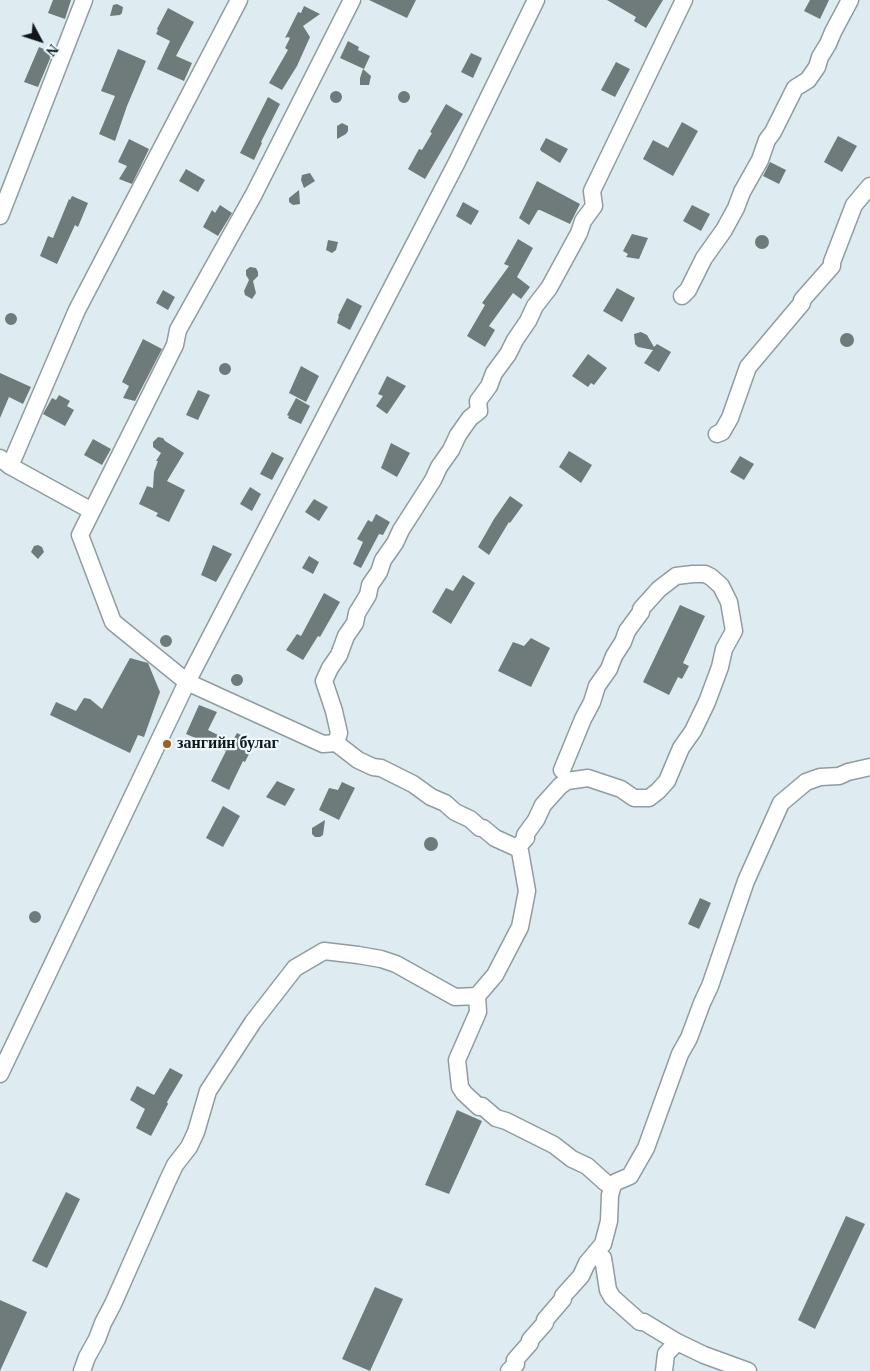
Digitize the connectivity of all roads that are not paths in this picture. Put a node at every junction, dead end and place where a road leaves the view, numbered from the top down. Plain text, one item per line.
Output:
1 (84, 0) edge
2 (238, 0) edge
3 (352, 0) edge
4 (536, 0) edge
5 (684, 0) edge
6 (850, 0) edge
7 (870, 186) edge
8 (0, 216) edge
9 (682, 296) dead end
10 (717, 434) dead end
11 (5, 462) edge
12 (92, 511) junction
13 (187, 682) junction
14 (336, 743) junction
15 (870, 767) edge
16 (562, 770) dead end
17 (517, 848) junction
18 (477, 996) junction
19 (0, 1074) edge
20 (613, 1186) junction
21 (596, 1252) junction
22 (677, 1342) junction
23 (82, 1371) edge
24 (509, 1371) edge
25 (664, 1371) edge
26 (748, 1371) edge

1 - 8 street
2 - 11 street
3 - 12 street
4 - 13 street
5 - 14 street
6 - 9 street
7 - 10 street
11 - 12 street
12 - 13 street
13 - 14 street
13 - 19 street
14 - 17 street
15 - 20 street
16 - 17 street
17 - 18 street
18 - 20 street
18 - 23 street
20 - 21 street
21 - 22 street
21 - 24 street
22 - 25 street
22 - 26 street

